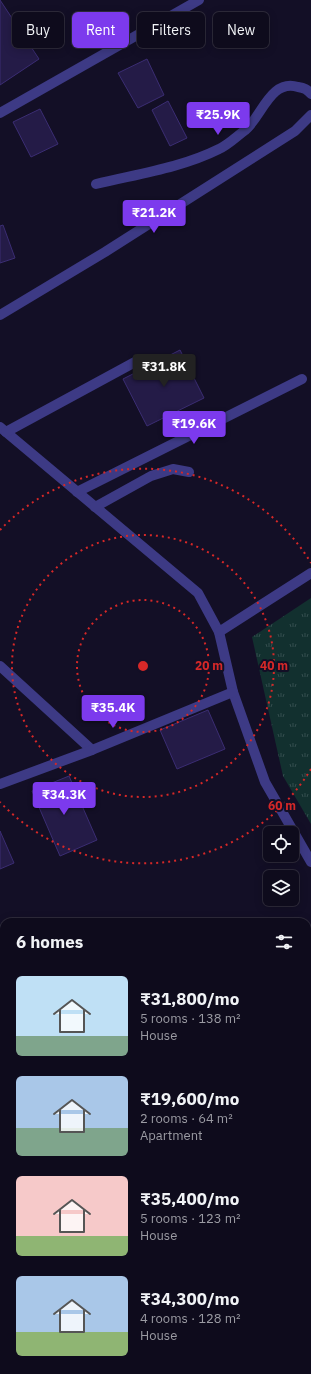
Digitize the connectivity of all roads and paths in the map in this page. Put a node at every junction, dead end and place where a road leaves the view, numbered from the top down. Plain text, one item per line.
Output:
1 (199, 0) edge
2 (311, 94) edge
3 (0, 114) edge
4 (311, 114) edge
5 (96, 184) dead end
6 (0, 315) edge
7 (135, 362) dead end
8 (302, 379) dead end
9 (3, 430) edge
10 (189, 472) dead end
11 (77, 492) junction
12 (95, 507) junction
13 (311, 573) edge
14 (218, 632) junction
15 (0, 666) edge
16 (233, 692) junction
17 (92, 750) junction
18 (0, 784) edge
19 (311, 862) edge

1 - 3 street
2 - 5 street
4 - 6 street
7 - 9 street
8 - 11 street
9 - 11 street
10 - 12 street
11 - 12 street
12 - 14 street
13 - 14 street
14 - 16 street
15 - 17 street
16 - 17 street
16 - 19 street
17 - 18 street

